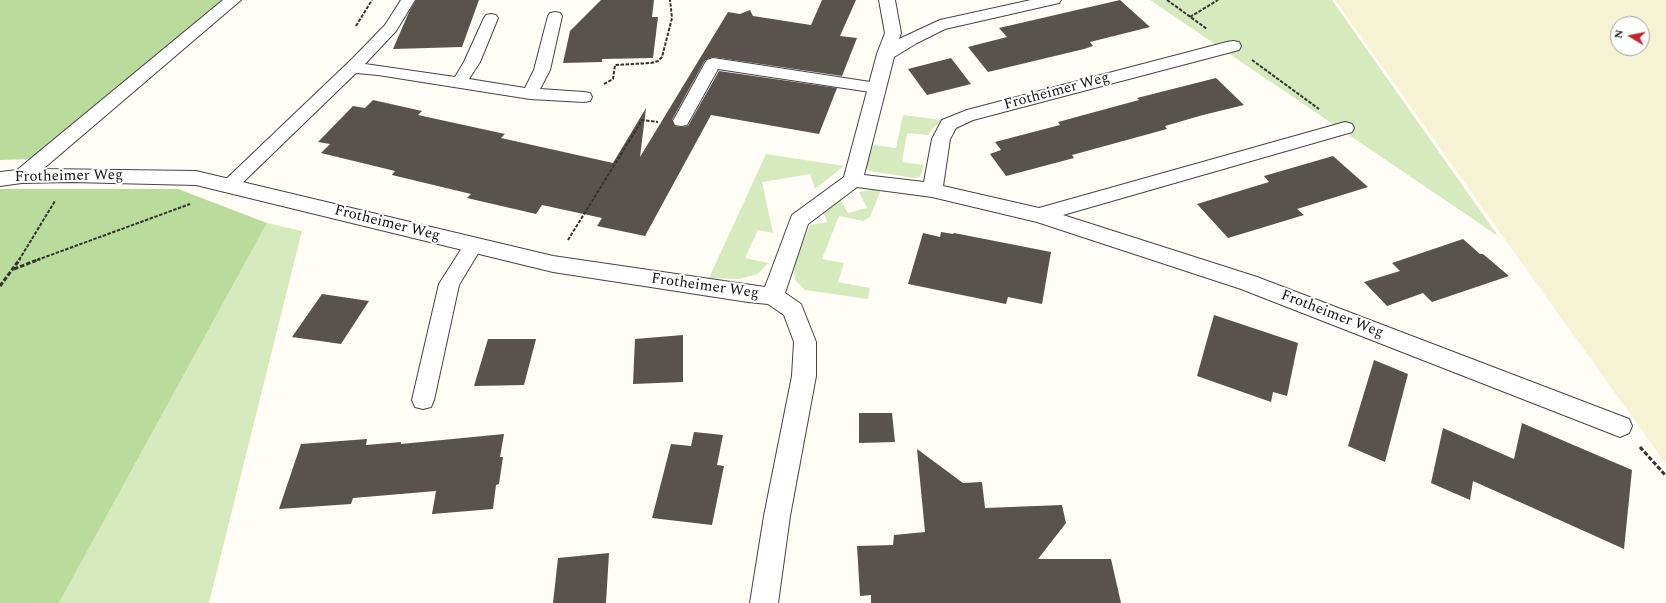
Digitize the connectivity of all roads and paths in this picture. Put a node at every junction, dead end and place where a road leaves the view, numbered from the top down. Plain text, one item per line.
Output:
1 (233, 0) edge
2 (408, 0) edge
3 (670, 0) edge
4 (888, 0) edge
5 (1053, 0) edge
6 (1167, 0) edge
7 (1218, 0) edge
8 (555, 16) dead end
9 (1190, 16) junction
10 (490, 18) dead end
11 (1233, 46) junction
12 (886, 54) junction
13 (352, 68) junction
14 (459, 83) junction
15 (877, 88) junction
16 (530, 94) junction
17 (584, 97) joint
18 (681, 121) joint
19 (1346, 128) joint
20 (71, 175) junction
21 (22, 176) junction
22 (0, 179) edge
23 (853, 180) junction
24 (229, 186) junction
25 (932, 190) junction
26 (1039, 215) junction
27 (474, 245) junction
28 (553, 264) junction
29 (14, 269) junction
30 (0, 286) edge
31 (773, 296) junction
32 (423, 400) dead end
33 (1620, 426) joint
34 (1666, 476) edge
35 (764, 603) edge

1 - 21 street
2 - 13 lane
3 - 17 path
4 - 12 street
5 - 12 street
6 - 9 path
7 - 9 path
8 - 16 lane
9 - 11 path
10 - 14 lane
11 - 19 path
11 - 25 street, Frotheimer Weg
12 - 15 street
13 - 14 lane
13 - 24 lane
14 - 16 lane
15 - 18 lane
15 - 23 street
16 - 17 lane
18 - 28 path
19 - 26 street, Frotheimer Weg
20 - 21 street, Frotheimer Weg
20 - 24 street, Frotheimer Weg
20 - 29 path
21 - 22 street, Frotheimer Weg
23 - 25 street, Frotheimer Weg
23 - 31 street, Frotheimer Weg
24 - 27 street, Frotheimer Weg
24 - 29 path
25 - 26 street, Frotheimer Weg
26 - 33 street, Frotheimer Weg
27 - 28 street, Frotheimer Weg
27 - 32 lane
28 - 31 street, Frotheimer Weg
29 - 30 path
31 - 35 street, Frotheimer Weg
33 - 34 path

